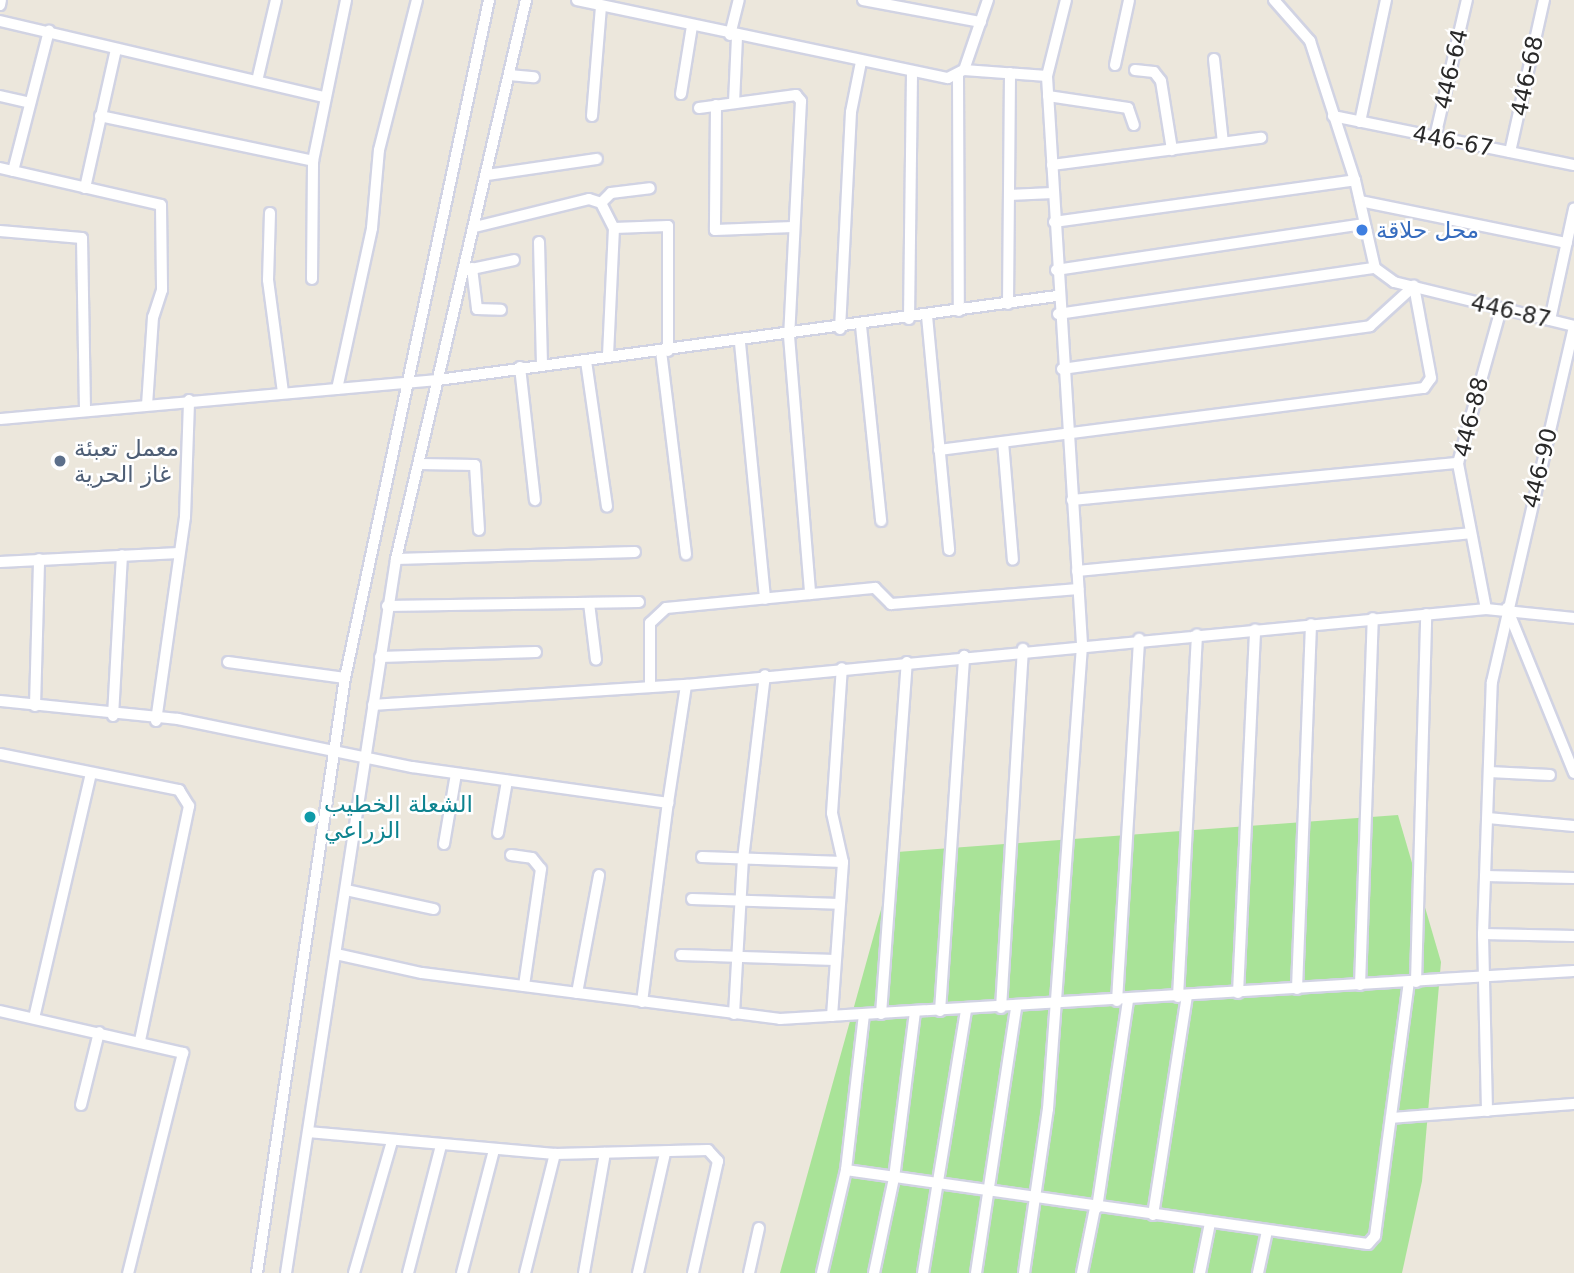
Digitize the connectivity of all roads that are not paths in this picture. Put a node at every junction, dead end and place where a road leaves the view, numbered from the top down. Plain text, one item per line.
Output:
1 (276, 0) edge
2 (346, 0) edge
3 (417, 0) edge
4 (489, 0) edge
5 (526, 0) edge
6 (577, 0) edge
7 (739, 0) edge
8 (863, 0) edge
9 (988, 0) edge
10 (1066, 0) edge
11 (1129, 0) edge
12 (1274, 0) edge
13 (1386, 0) edge
14 (1467, 0) edge
15 (1544, 0) edge
16 (886, 2) edge
17 (601, 7) junction
18 (0, 21) edge
19 (981, 22) junction
20 (692, 26) junction
21 (49, 31) junction
22 (734, 36) junction
23 (116, 49) junction
24 (1214, 59) dead end
25 (861, 62) junction
26 (1115, 65) dead end
27 (1135, 70) dead end
28 (961, 72) junction
29 (912, 73) junction
30 (1010, 73) junction
31 (509, 75) junction
32 (1047, 76) junction
33 (534, 77) dead end
34 (257, 81) junction
35 (681, 94) dead end
36 (0, 96) edge
37 (1048, 96) junction
38 (324, 97) junction
39 (30, 103) junction
40 (734, 103) junction
41 (716, 105) junction
42 (699, 108) dead end
43 (100, 116) junction
44 (592, 116) dead end
45 (1332, 116) junction
46 (1360, 122) junction
47 (1134, 125) dead end
48 (1435, 137) junction
49 (1261, 138) dead end
50 (1223, 143) junction
51 (1172, 150) junction
52 (1510, 152) junction
53 (597, 159) dead end
54 (313, 162) junction
55 (1052, 165) junction
56 (1574, 165) edge
57 (0, 168) edge
58 (13, 171) junction
59 (487, 176) junction
60 (1355, 180) junction
61 (85, 188) junction
62 (650, 188) dead end
63 (1053, 193) junction
64 (1009, 195) junction
65 (1360, 201) junction
66 (601, 203) junction
67 (1574, 209) edge
68 (270, 213) dead end
69 (1054, 222) junction
70 (1365, 224) junction
71 (475, 227) junction
72 (793, 227) junction
73 (614, 228) junction
74 (0, 231) edge
75 (539, 242) dead end
76 (1567, 243) junction
77 (514, 260) dead end
78 (1375, 268) junction
79 (468, 270) junction
80 (1056, 270) junction
81 (312, 279) dead end
82 (1414, 286) junction
83 (1057, 296) junction
84 (1008, 304) junction
85 (1501, 309) junction
86 (501, 310) dead end
87 (959, 312) junction
88 (1059, 314) junction
89 (927, 316) junction
90 (909, 319) junction
91 (1550, 320) junction
92 (861, 326) junction
93 (1574, 327) edge
94 (840, 329) junction
95 (789, 336) junction
96 (740, 342) junction
97 (664, 351) junction
98 (608, 357) junction
99 (586, 361) junction
100 (542, 366) junction
101 (520, 367) junction
102 (1062, 369) junction
103 (438, 380) junction
104 (406, 384) junction
105 (337, 388) junction
106 (283, 392) junction
107 (189, 400) junction
108 (147, 404) junction
109 (85, 408) junction
110 (0, 419) edge
111 (1067, 434) junction
112 (1003, 442) junction
113 (939, 450) junction
114 (1458, 463) junction
115 (420, 464) junction
116 (535, 500) dead end
117 (1072, 500) junction
118 (607, 506) dead end
119 (881, 522) dead end
120 (479, 530) dead end
121 (1470, 533) junction
122 (948, 550) dead end
123 (635, 552) dead end
124 (179, 553) junction
125 (686, 554) dead end
126 (122, 555) junction
127 (39, 559) junction
128 (396, 559) junction
129 (1013, 560) dead end
130 (0, 562) edge
131 (1077, 571) junction
132 (1078, 589) junction
133 (810, 594) junction
134 (765, 599) junction
135 (639, 602) dead end
136 (589, 603) junction
137 (387, 606) junction
138 (1507, 608) junction
139 (1486, 609) junction
140 (1426, 614) junction
141 (1373, 618) junction
142 (1574, 618) edge
143 (1311, 624) junction
144 (1255, 629) junction
145 (1197, 634) junction
146 (1139, 639) junction
147 (1082, 643) junction
148 (1023, 649) junction
149 (536, 652) dead end
150 (964, 656) junction
151 (380, 657) junction
152 (596, 660) dead end
153 (228, 662) dead end
154 (907, 662) junction
155 (842, 668) junction
156 (765, 675) junction
157 (345, 678) junction
158 (686, 685) junction
159 (650, 687) junction
160 (0, 701) edge
161 (373, 705) junction
162 (35, 706) junction
163 (113, 716) junction
164 (156, 721) junction
165 (334, 747) junction
166 (0, 754) edge
167 (365, 754) junction
168 (1489, 772) junction
169 (1574, 773) edge
170 (91, 774) junction
171 (456, 774) junction
172 (1550, 775) dead end
173 (507, 781) junction
174 (668, 803) junction
175 (1488, 818) junction
176 (1574, 826) edge
177 (498, 833) dead end
178 (444, 844) dead end
179 (512, 855) dead end
180 (702, 857) dead end
181 (743, 859) junction
182 (843, 862) junction
183 (599, 876) dead end
184 (1485, 876) junction
185 (1574, 878) edge
186 (346, 890) junction
187 (692, 899) dead end
188 (743, 902) junction
189 (839, 904) junction
190 (434, 909) dead end
191 (1483, 934) junction
192 (1574, 936) edge
193 (336, 954) junction
194 (681, 955) dead end
195 (739, 959) junction
196 (835, 960) junction
197 (1574, 971) edge
198 (1483, 978) junction
199 (1413, 982) junction
200 (1360, 985) junction
201 (524, 986) junction
202 (1297, 989) junction
203 (577, 993) junction
204 (1238, 993) junction
205 (1182, 997) junction
206 (1123, 1000) junction
207 (642, 1002) junction
208 (1057, 1004) junction
209 (1000, 1007) junction
210 (1016, 1007) junction
211 (966, 1009) junction
212 (0, 1010) edge
213 (940, 1011) junction
214 (915, 1012) junction
215 (734, 1014) junction
216 (881, 1014) junction
217 (864, 1015) junction
218 (832, 1016) junction
219 (34, 1018) junction
220 (99, 1032) junction
221 (140, 1041) junction
222 (1574, 1104) edge
223 (82, 1105) dead end
224 (1487, 1111) junction
225 (1391, 1118) junction
226 (307, 1132) junction
227 (392, 1141) junction
228 (441, 1145) junction
229 (494, 1150) junction
230 (605, 1153) junction
231 (665, 1153) junction
232 (555, 1154) junction
233 (846, 1170) junction
234 (894, 1178) junction
235 (942, 1186) junction
236 (993, 1194) junction
237 (1039, 1200) junction
238 (1096, 1208) junction
239 (1153, 1216) junction
240 (1210, 1223) junction
241 (759, 1228) dead end
242 (1267, 1231) junction
243 (128, 1273) edge
244 (257, 1273) edge
245 (286, 1273) edge
246 (354, 1273) edge
247 (408, 1273) edge
248 (462, 1273) edge
249 (525, 1273) edge
250 (584, 1273) edge
251 (638, 1273) edge
252 (693, 1273) edge
253 (749, 1273) edge
254 (822, 1273) edge
255 (874, 1273) edge
256 (923, 1273) edge
257 (976, 1273) edge
258 (1024, 1273) edge
259 (1082, 1273) edge
260 (1200, 1273) edge
261 (1258, 1273) edge

1 - 34 street
2 - 38 street
3 - 105 street
4 - 104 street
5 - 31 street
6 - 17 street
7 - 22 street
8 - 16 street
9 - 19 street
10 - 32 street
11 - 26 street
12 - 45 street
13 - 46 street
14 - 48 street, 446-64
15 - 52 street, 446-68
16 - 19 street
17 - 20 street
17 - 44 street
18 - 21 street
19 - 28 street
20 - 22 street
20 - 35 street
21 - 23 street
21 - 39 street
22 - 25 street
22 - 40 street
23 - 34 street
23 - 43 street
24 - 50 street
25 - 29 street
25 - 94 street
27 - 51 street
28 - 29 street
28 - 30 street
28 - 87 street
29 - 90 street
30 - 32 street
30 - 64 street
31 - 33 street
31 - 59 street
32 - 37 street
34 - 38 street
36 - 39 street
37 - 47 street
37 - 55 street
38 - 54 street
39 - 58 street
40 - 41 street
40 - 72 street
41 - 42 street
41 - 72 street
43 - 54 street
43 - 61 street
45 - 46 street, 446-67
45 - 60 street
46 - 48 street, 446-67
48 - 52 street, 446-67
49 - 50 street
50 - 51 street
51 - 55 street
52 - 56 street, 446-67
53 - 59 street
54 - 81 street
55 - 63 street
57 - 58 street
58 - 61 street
59 - 71 street
60 - 65 street
60 - 69 street
61 - 108 street
62 - 66 street
63 - 64 street
63 - 69 street
64 - 84 street
65 - 70 street
65 - 76 street
66 - 71 street
66 - 73 street
67 - 76 street
68 - 106 street
69 - 80 street
70 - 78 street
70 - 80 street
71 - 79 street
72 - 95 street
73 - 97 street
73 - 98 street
74 - 109 street
75 - 100 street
76 - 91 street
77 - 79 street
78 - 82 street, 446-87
78 - 88 street
79 - 86 street
79 - 103 street
80 - 83 street
82 - 85 street, 446-87
82 - 102 street
82 - 111 street
83 - 84 street
83 - 88 street
84 - 87 street
85 - 91 street, 446-87
85 - 114 street, 446-88
87 - 89 street
88 - 102 street
89 - 90 street
89 - 113 street
90 - 92 street
91 - 93 street, 446-87
92 - 94 street
92 - 119 street
93 - 138 street, 446-90
94 - 95 street
95 - 96 street
95 - 133 street
96 - 97 street
96 - 134 street
97 - 98 street
97 - 125 street
98 - 99 street
99 - 100 street
99 - 118 street
100 - 101 street
101 - 103 street
101 - 116 street
102 - 111 street
103 - 104 street
103 - 115 street
104 - 105 street
104 - 157 street
105 - 106 street
106 - 107 street
107 - 108 street
107 - 124 street
108 - 109 street
109 - 110 street
111 - 112 street
111 - 117 street
112 - 113 street
112 - 129 street
113 - 122 street
114 - 117 street
114 - 121 street, 446-88
115 - 120 street
115 - 128 street
117 - 131 street
121 - 131 street
121 - 139 street, 446-88
123 - 128 street
124 - 126 street
124 - 164 street
126 - 127 street
126 - 163 street
127 - 130 street
127 - 162 street
128 - 137 street
131 - 132 street
132 - 133 street
132 - 147 street
133 - 134 street
134 - 159 street
135 - 136 street
136 - 137 street
136 - 152 street
137 - 151 street
138 - 139 street
138 - 142 street
138 - 168 street, 446-90
138 - 169 street
139 - 140 street
140 - 141 street
140 - 199 street
141 - 143 street
141 - 200 street
143 - 144 street
143 - 202 street
144 - 145 street
144 - 204 street
145 - 146 street
145 - 205 street
146 - 147 street
146 - 206 street
147 - 148 street
147 - 208 street
148 - 150 street
148 - 209 street
149 - 151 street
150 - 154 street
150 - 213 street
151 - 161 street
153 - 157 street
154 - 155 street
154 - 216 street
155 - 156 street
155 - 182 street
156 - 158 street
156 - 181 street
157 - 165 street
158 - 159 street
158 - 174 street
159 - 161 street
160 - 162 street
161 - 167 street
162 - 163 street
163 - 164 street
164 - 165 street
165 - 167 street
165 - 244 street
166 - 170 street
167 - 171 street
167 - 186 street
168 - 172 street
168 - 175 street, 446-90
170 - 219 street
170 - 221 street
171 - 173 street
171 - 178 street
173 - 174 street
173 - 177 street
174 - 207 street
175 - 176 street
175 - 184 street, 446-90
179 - 201 street
180 - 181 street
181 - 182 street
181 - 188 street
182 - 189 street
183 - 203 street
184 - 185 street
184 - 191 street, 446-90
186 - 190 street
186 - 193 street
187 - 188 street
188 - 189 street
188 - 195 street
189 - 196 street
191 - 192 street
191 - 198 street, 446-90
193 - 201 street
193 - 226 street
194 - 195 street
195 - 196 street
195 - 215 street
196 - 218 street
197 - 198 street
198 - 199 street
198 - 224 street, 446-90
199 - 200 street
199 - 225 street
200 - 202 street
201 - 203 street
202 - 204 street
203 - 207 street
204 - 205 street
205 - 206 street
205 - 239 street
206 - 208 street
206 - 238 street
207 - 215 street
208 - 210 street
208 - 237 street
209 - 210 street
209 - 211 street
210 - 236 street
211 - 213 street
211 - 235 street
212 - 219 street
213 - 214 street
214 - 216 street
214 - 234 street
215 - 218 street
216 - 217 street
217 - 218 street
217 - 233 street
219 - 220 street
220 - 221 street
220 - 223 street
221 - 243 street
222 - 224 street
224 - 225 street
225 - 242 street
226 - 227 street
226 - 245 street
227 - 228 street
227 - 246 street
228 - 229 street
228 - 247 street
229 - 232 street
229 - 248 street
230 - 231 street
230 - 232 street
230 - 250 street
231 - 251 street
231 - 252 street
232 - 249 street
233 - 234 street
233 - 254 street
234 - 235 street
234 - 255 street
235 - 236 street
235 - 256 street
236 - 237 street
236 - 257 street
237 - 238 street
237 - 258 street
238 - 239 street
238 - 259 street
239 - 240 street
240 - 242 street
240 - 260 street
241 - 253 street
242 - 261 street

